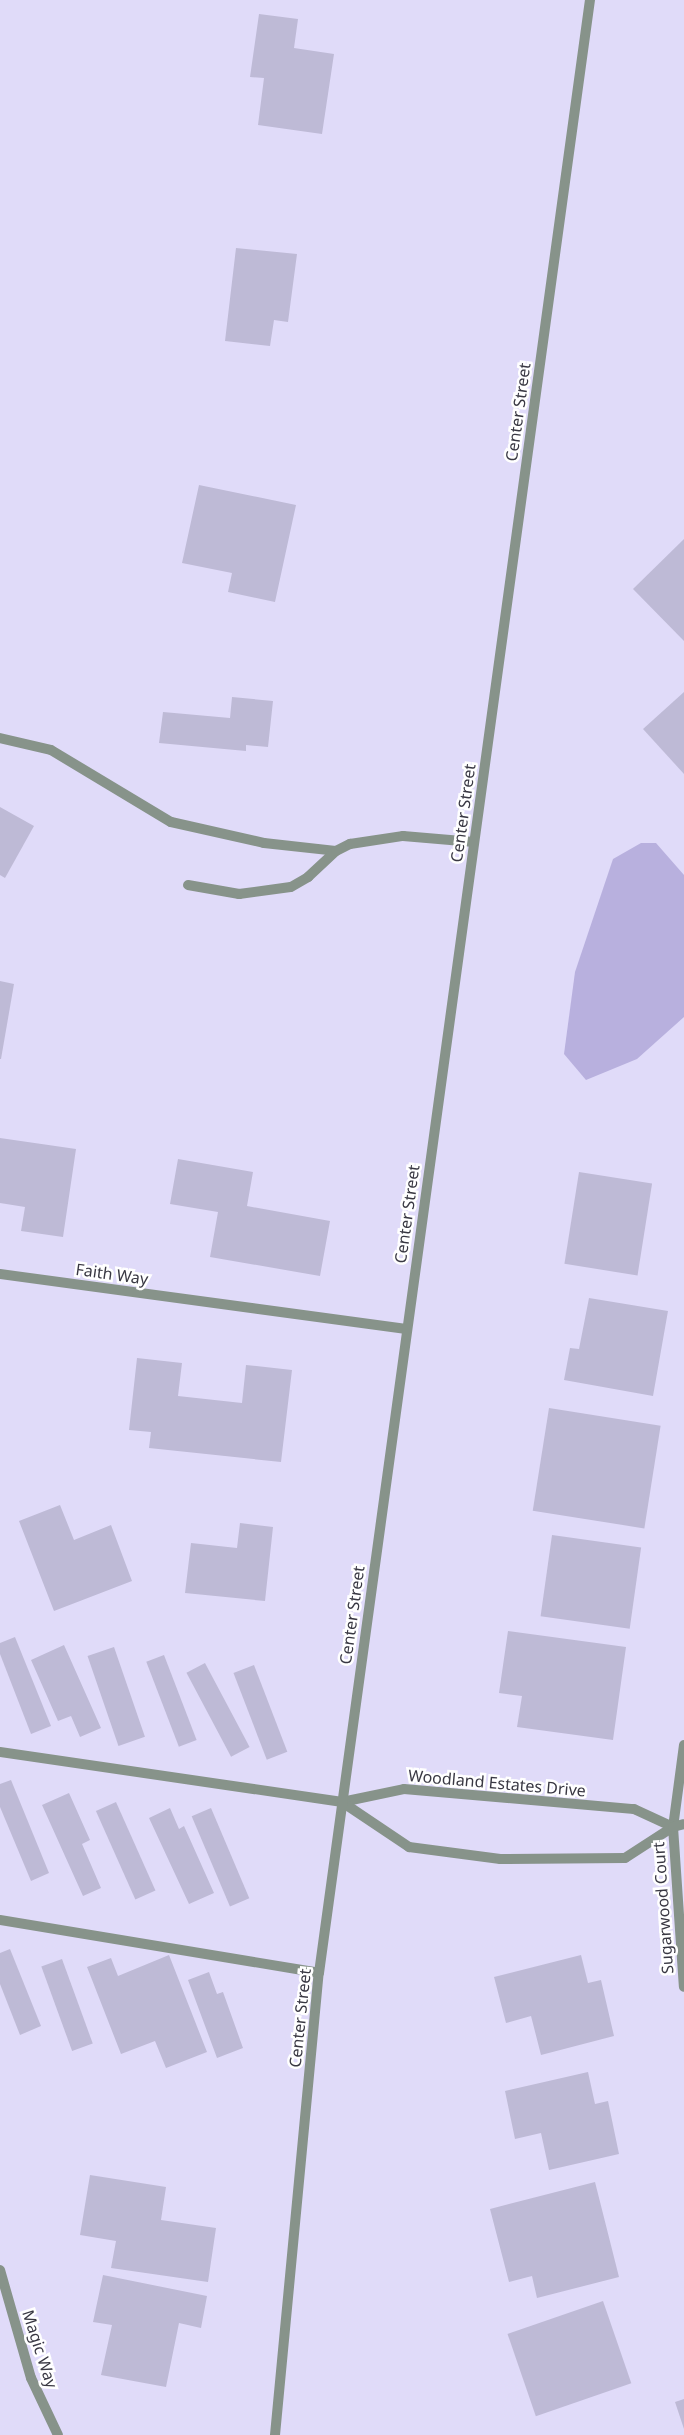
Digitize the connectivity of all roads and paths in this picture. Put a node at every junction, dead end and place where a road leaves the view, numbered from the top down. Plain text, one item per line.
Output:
1 (590, 0) edge
2 (0, 738) edge
3 (474, 842) junction
4 (336, 850) junction
5 (188, 886) dead end
6 (0, 1274) edge
7 (406, 1329) junction
8 (684, 1745) edge
9 (0, 1752) edge
10 (342, 1802) junction
11 (684, 1824) edge
12 (673, 1826) junction
13 (0, 1920) edge
14 (319, 1974) junction
15 (684, 1987) edge
16 (0, 2270) edge
17 (58, 2435) edge
18 (275, 2435) edge

1 - 3 street, Center Street
2 - 4 street
3 - 4 street
3 - 7 street, Center Street
4 - 5 street
6 - 7 street, Faith Way
7 - 10 street, Center Street
8 - 12 street, Sugarwood Court
9 - 10 street
10 - 12 street, Woodland Estates Drive
10 - 12 street
10 - 14 street, Center Street
11 - 12 street
12 - 15 street, Sugarwood Court
13 - 14 street
14 - 18 street, Center Street
16 - 17 street, Magic Way

